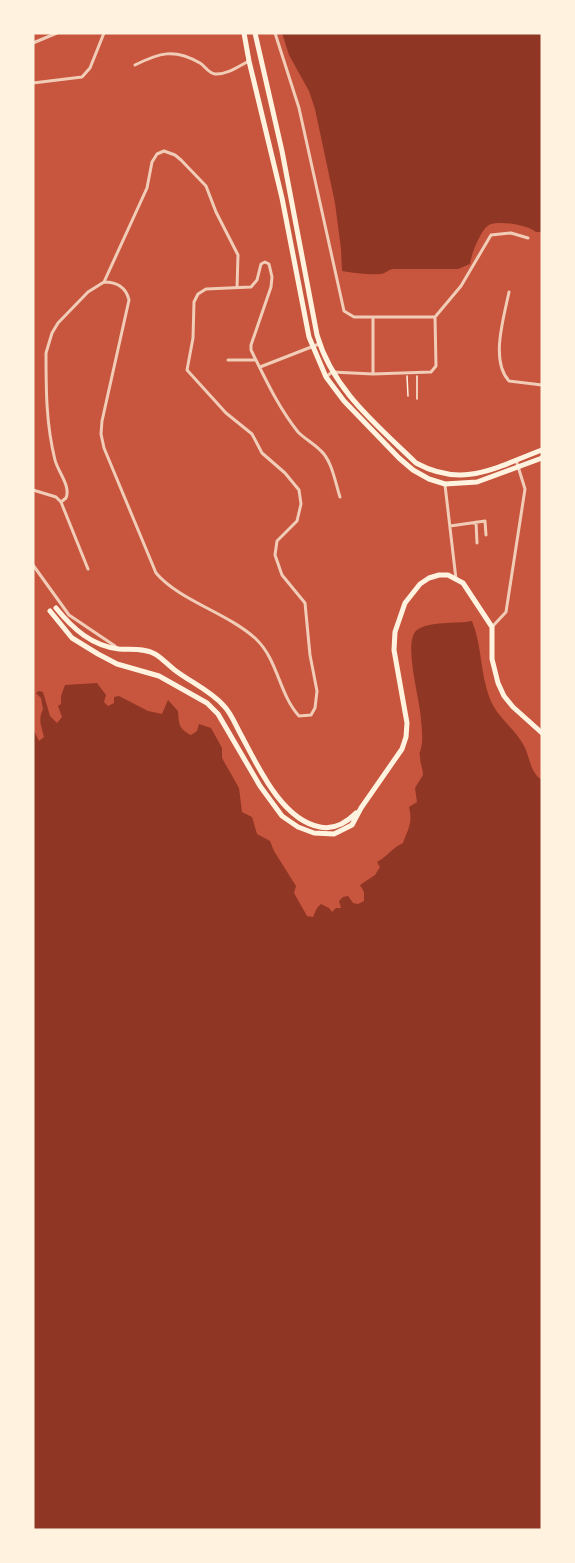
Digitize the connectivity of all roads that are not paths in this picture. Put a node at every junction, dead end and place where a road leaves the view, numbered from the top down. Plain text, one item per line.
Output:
1 (57, 33) edge
2 (104, 33) edge
3 (244, 33) edge
4 (255, 33) edge
5 (275, 33) edge
6 (33, 43) edge
7 (249, 61) junction
8 (135, 66) dead end
9 (33, 84) edge
10 (528, 238) dead end
11 (104, 282) junction
12 (237, 288) junction
13 (509, 292) dead end
14 (373, 317) junction
15 (435, 317) junction
16 (319, 344) junction
17 (312, 347) junction
18 (228, 360) dead end
19 (256, 360) junction
20 (260, 367) junction
21 (332, 372) junction
22 (373, 374) junction
23 (326, 377) junction
24 (542, 385) edge
25 (542, 450) edge
26 (542, 458) edge
27 (518, 463) junction
28 (445, 484) junction
29 (33, 490) edge
30 (340, 497) dead end
31 (61, 502) junction
32 (476, 522) junction
33 (449, 526) junction
34 (486, 535) dead end
35 (477, 543) dead end
36 (33, 565) edge
37 (88, 569) dead end
38 (456, 579) junction
39 (492, 627) junction
40 (119, 649) junction
41 (542, 733) edge
42 (361, 808) junction

1 - 6 street
2 - 9 street
3 - 7 main road
4 - 16 main road
5 - 14 street
7 - 8 street
7 - 17 main road
10 - 15 street
11 - 12 street
11 - 12 street
11 - 31 street
12 - 19 street
13 - 24 street
14 - 15 street
14 - 22 street
15 - 22 street
16 - 17 street
16 - 21 main road
17 - 20 street
17 - 23 main road
18 - 19 street
19 - 20 street
20 - 30 street
21 - 22 street
21 - 23 street
21 - 27 main road
23 - 28 main road
25 - 27 main road
26 - 27 main road
27 - 28 main road
27 - 39 street
28 - 33 street
29 - 31 street
31 - 37 street
32 - 33 street
32 - 34 street
32 - 35 street
33 - 38 street
36 - 40 street
38 - 39 main road
38 - 42 main road
39 - 41 main road
40 - 42 main road
40 - 42 main road

